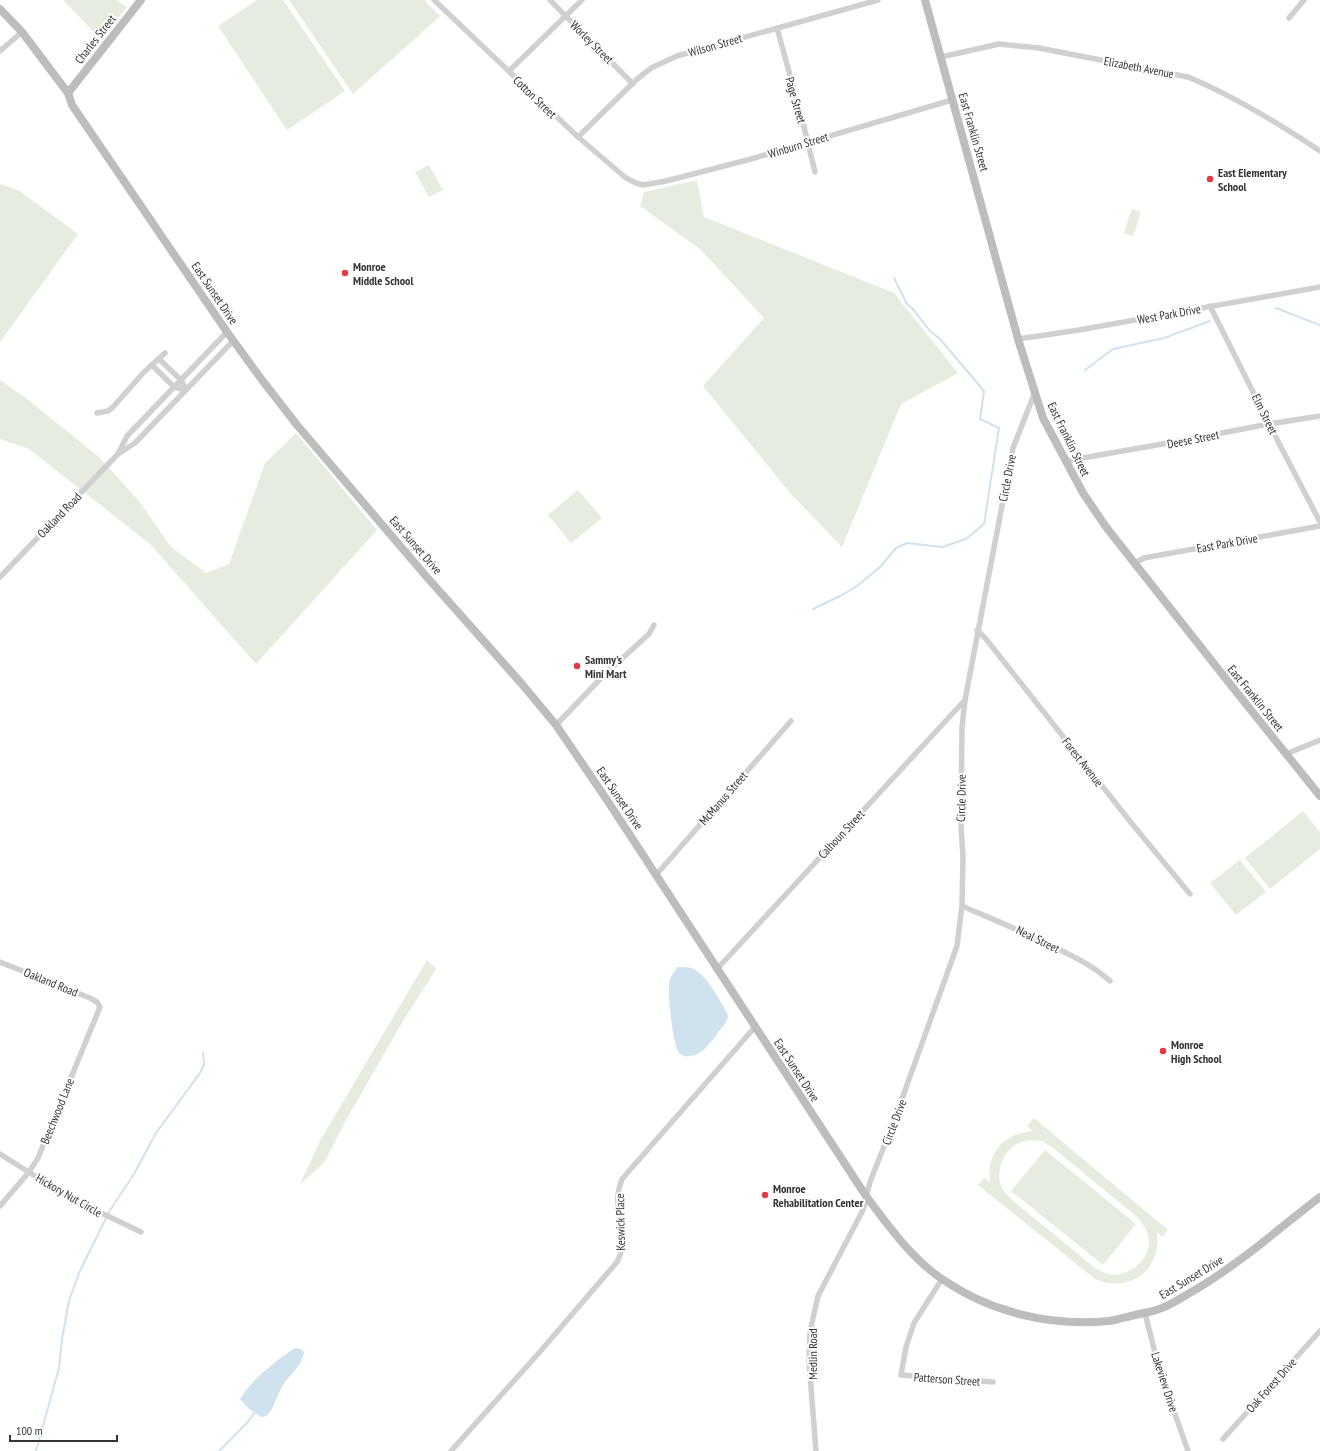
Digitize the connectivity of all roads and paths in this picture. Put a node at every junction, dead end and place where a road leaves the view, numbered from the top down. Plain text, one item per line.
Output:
1 (141, 0) edge
2 (434, 0) edge
3 (550, 0) edge
4 (582, 0) edge
5 (878, 0) edge
6 (925, 0) edge
7 (1304, 0) edge
8 (0, 9) edge
9 (566, 16) junction
10 (1289, 18) dead end
11 (777, 28) junction
12 (22, 32) junction
13 (0, 51) edge
14 (941, 57) junction
15 (509, 71) junction
16 (633, 84) junction
17 (68, 93) junction
18 (952, 100) junction
19 (578, 137) junction
20 (808, 142) junction
21 (1320, 150) edge
22 (815, 172) dead end
23 (643, 185) joint
24 (1320, 287) edge
25 (1210, 306) junction
26 (227, 332) junction
27 (1018, 338) junction
28 (234, 341) junction
29 (165, 354) dead end
30 (159, 359) junction
31 (152, 365) junction
32 (181, 380) junction
33 (174, 387) junction
34 (186, 390) junction
35 (1035, 392) junction
36 (97, 413) dead end
37 (1320, 416) edge
38 (1269, 424) junction
39 (118, 454) junction
40 (1066, 462) junction
41 (1320, 522) edge
42 (1320, 526) edge
43 (1135, 563) junction
44 (0, 577) edge
45 (654, 626) dead end
46 (977, 630) junction
47 (965, 700) junction
48 (791, 721) dead end
49 (556, 725) junction
50 (1320, 740) edge
51 (1286, 754) junction
52 (1320, 796) edge
53 (656, 875) junction
54 (1190, 894) dead end
55 (962, 906) junction
56 (0, 962) edge
57 (717, 969) junction
58 (1110, 981) dead end
59 (100, 1007) joint
60 (755, 1027) junction
61 (0, 1154) edge
62 (29, 1172) junction
63 (866, 1196) junction
64 (1320, 1197) edge
65 (0, 1206) edge
66 (141, 1232) dead end
67 (942, 1279) junction
68 (1144, 1313) junction
69 (1320, 1331) edge
70 (993, 1382) dead end
71 (1223, 1439) dead end
72 (451, 1451) edge
73 (816, 1451) edge
74 (1188, 1451) edge

1 - 17 street, Charles Street
2 - 15 street, Cotton Street
3 - 9 street, Worley Street
4 - 9 street
5 - 11 street, Wilson Street
6 - 14 street, East Franklin Street
7 - 10 street
8 - 12 street, East Sunset Drive
9 - 15 street
9 - 16 street, Worley Street
11 - 16 street, Wilson Street
11 - 20 street, Page Street
12 - 13 street
12 - 17 street, East Sunset Drive
14 - 18 street, East Franklin Street
14 - 21 street, Elizabeth Avenue
15 - 19 street, Cotton Street
16 - 19 street, Wilson Street
17 - 26 street, East Sunset Drive
18 - 20 street, Winburn Street
18 - 27 street, East Franklin Street
19 - 23 street, Cotton Street
20 - 22 street, Page Street
20 - 23 street, Winburn Street
24 - 25 street, West Park Drive
25 - 27 street, West Park Drive
25 - 38 street, Elm Street
26 - 28 street, East Sunset Drive
26 - 32 street, Oakland Road
27 - 35 street, East Franklin Street
28 - 34 street, Oakland Road
28 - 49 street, East Sunset Drive
29 - 30 street
30 - 31 street
30 - 32 street
31 - 33 street
31 - 36 street
32 - 33 street, Oakland Road
32 - 34 street
33 - 34 street
33 - 39 street, Oakland Road
34 - 39 street, Oakland Road
35 - 40 street, East Franklin Street
35 - 46 street, Circle Drive
37 - 38 street, Deese Street
38 - 40 street, Deese Street
38 - 41 street, Elm Street
39 - 44 street, Oakland Road
40 - 43 street, East Franklin Street
42 - 43 street, East Park Drive
43 - 51 street, East Franklin Street
45 - 49 street
46 - 47 street, Circle Drive
46 - 54 street, Forest Avenue
47 - 55 street, Circle Drive
47 - 57 street, Calhoun Street
48 - 53 street, McManus Street
49 - 53 street, East Sunset Drive
50 - 51 street
51 - 52 street, East Franklin Street
53 - 57 street, East Sunset Drive
55 - 58 street, Neal Street
55 - 63 street, Circle Drive
56 - 59 street, Oakland Road
57 - 60 street, East Sunset Drive
59 - 62 street, Beechwood Lane
60 - 63 street, East Sunset Drive
60 - 72 street, Keswick Place
61 - 62 street, Hickory Nut Circle
62 - 65 street, Beechwood Lane
62 - 66 street, Hickory Nut Circle
63 - 67 street, East Sunset Drive
63 - 73 street, Medlin Road
64 - 68 street, East Sunset Drive
67 - 68 street, East Sunset Drive
67 - 70 street, Patterson Street
68 - 74 street, Lakeview Drive
69 - 71 street, Oak Forest Drive

